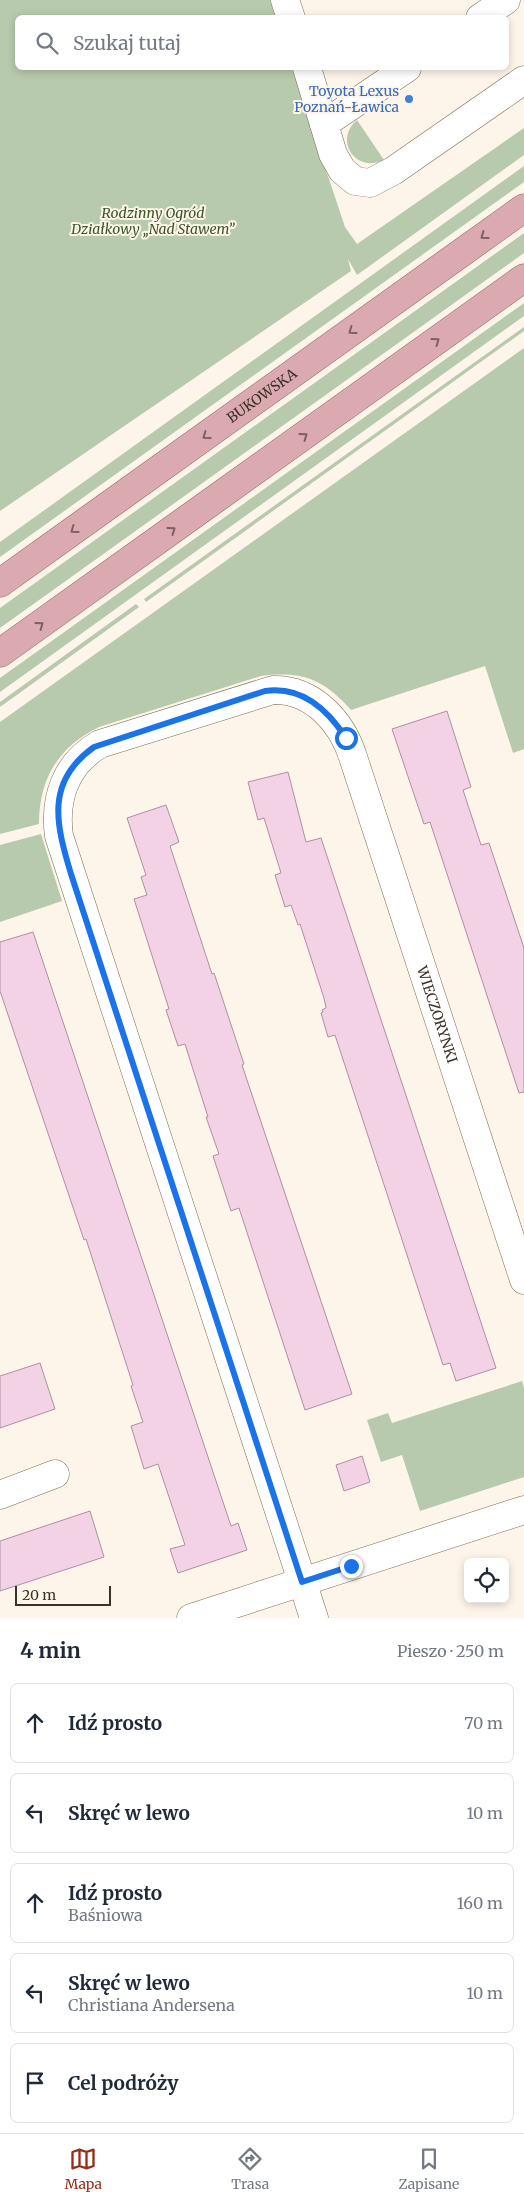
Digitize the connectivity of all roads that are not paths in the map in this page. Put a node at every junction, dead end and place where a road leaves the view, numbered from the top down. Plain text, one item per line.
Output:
1 (285, 0) edge
2 (506, 0) edge
3 (290, 15) edge
4 (484, 15) edge
5 (308, 70) edge
6 (404, 70) edge
7 (524, 80) edge
8 (324, 124) junction
9 (524, 208) edge
10 (524, 278) edge
11 (0, 583) edge
12 (0, 653) edge
13 (524, 1280) edge
14 (55, 1474) dead end
15 (0, 1495) edge
16 (524, 1510) edge
17 (302, 1582) junction
18 (192, 1618) edge
19 (314, 1618) edge

1 - 3 street
2 - 4 street
5 - 8 street
6 - 8 street
7 - 8 street
9 -> 11 main road, BUKOWSKA
12 -> 10 main road
13 - 17 street, WIECZORYNKI
14 - 15 street
16 - 17 street
17 - 18 street
17 - 19 street, WIECZORYNKI

